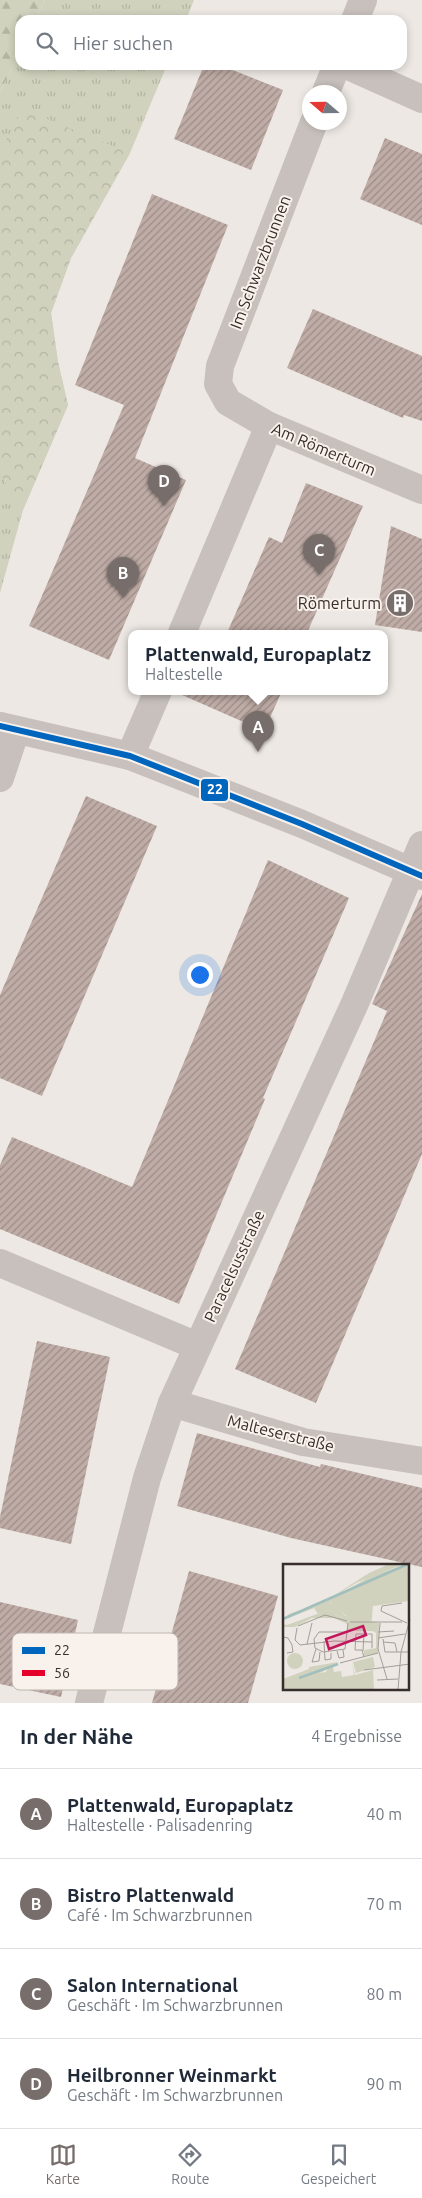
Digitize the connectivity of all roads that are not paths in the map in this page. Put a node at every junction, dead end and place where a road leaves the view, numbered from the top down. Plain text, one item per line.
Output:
1 (363, 0) edge
2 (357, 15) edge
3 (335, 70) edge
4 (357, 70) edge
5 (329, 85) edge
6 (422, 99) edge
7 (311, 130) edge
8 (228, 402) joint
9 (269, 426) junction
10 (422, 490) edge
11 (183, 630) edge
12 (156, 695) edge
13 (8, 728) edge
14 (130, 756) junction
15 (0, 778) edge
16 (422, 845) edge
17 (417, 874) edge
18 (0, 1263) edge
19 (197, 1346) junction
20 (172, 1403) junction
21 (422, 1461) edge
22 (107, 1633) edge
23 (92, 1690) edge
24 (89, 1703) edge

1 - 2 street
3 - 5 street
4 - 6 street
7 - 8 street, Im Schwarzbrunnen
8 - 9 street, Am Römerturm
9 - 10 street, Am Römerturm
9 - 11 street
12 - 14 street
13 - 14 street
13 - 15 street
14 - 17 street
16 - 17 street, Paracelsusstraße
17 - 19 street, Paracelsusstraße
18 - 19 street
19 - 20 street, Paracelsusstraße
20 - 21 street, Malteserstraße
20 - 22 street, Paracelsusstraße
23 - 24 street, Paracelsusstraße

